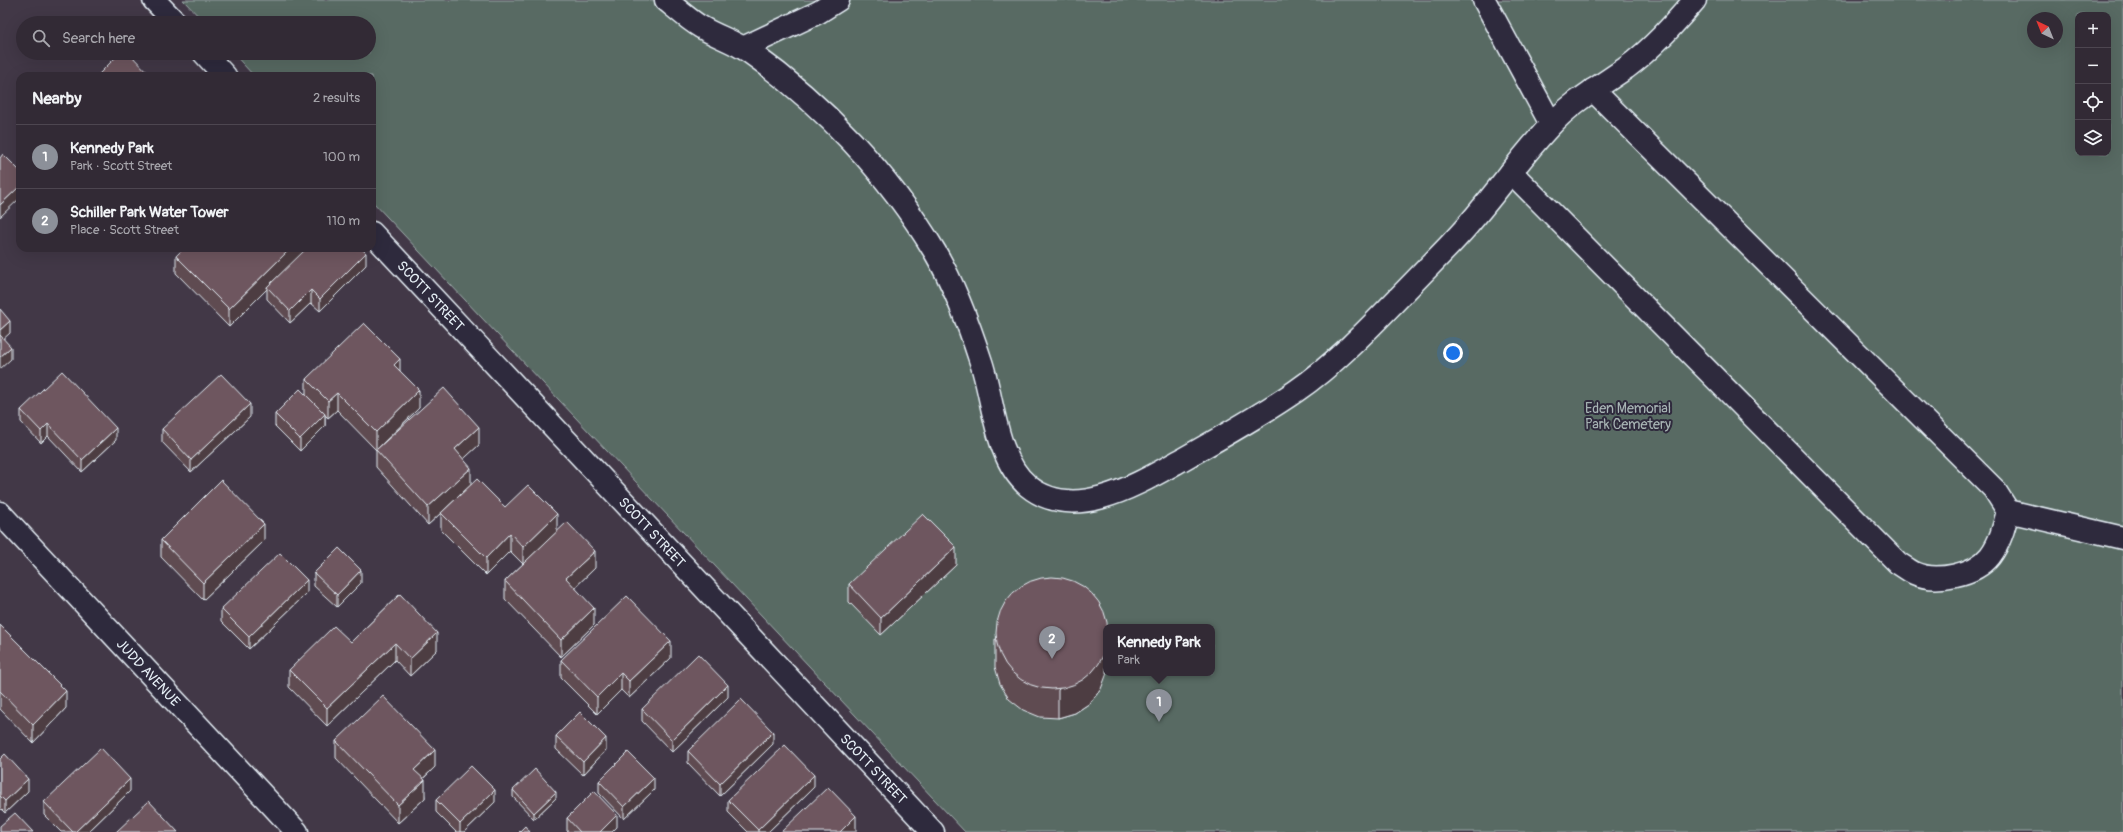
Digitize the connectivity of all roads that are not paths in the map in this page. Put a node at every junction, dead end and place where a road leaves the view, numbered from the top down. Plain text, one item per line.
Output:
1 (154, 0) edge
2 (666, 0) edge
3 (838, 0) edge
4 (1484, 0) edge
5 (1695, 0) edge
6 (169, 16) edge
7 (743, 48) junction
8 (210, 60) edge
9 (221, 72) edge
10 (1593, 90) junction
11 (1551, 124) junction
12 (1511, 172) junction
13 (376, 237) edge
14 (2008, 511) junction
15 (0, 513) edge
16 (2123, 538) edge
17 (297, 832) edge
18 (933, 832) edge

1 - 6 street
2 - 7 street
3 - 7 street
4 - 11 street
5 - 10 street
7 - 12 street
8 - 9 street
10 - 11 street
10 - 14 street
11 - 12 street
12 - 14 street
13 - 18 street, SCOTT STREET
14 - 16 street
15 - 17 street, JUDD AVENUE

